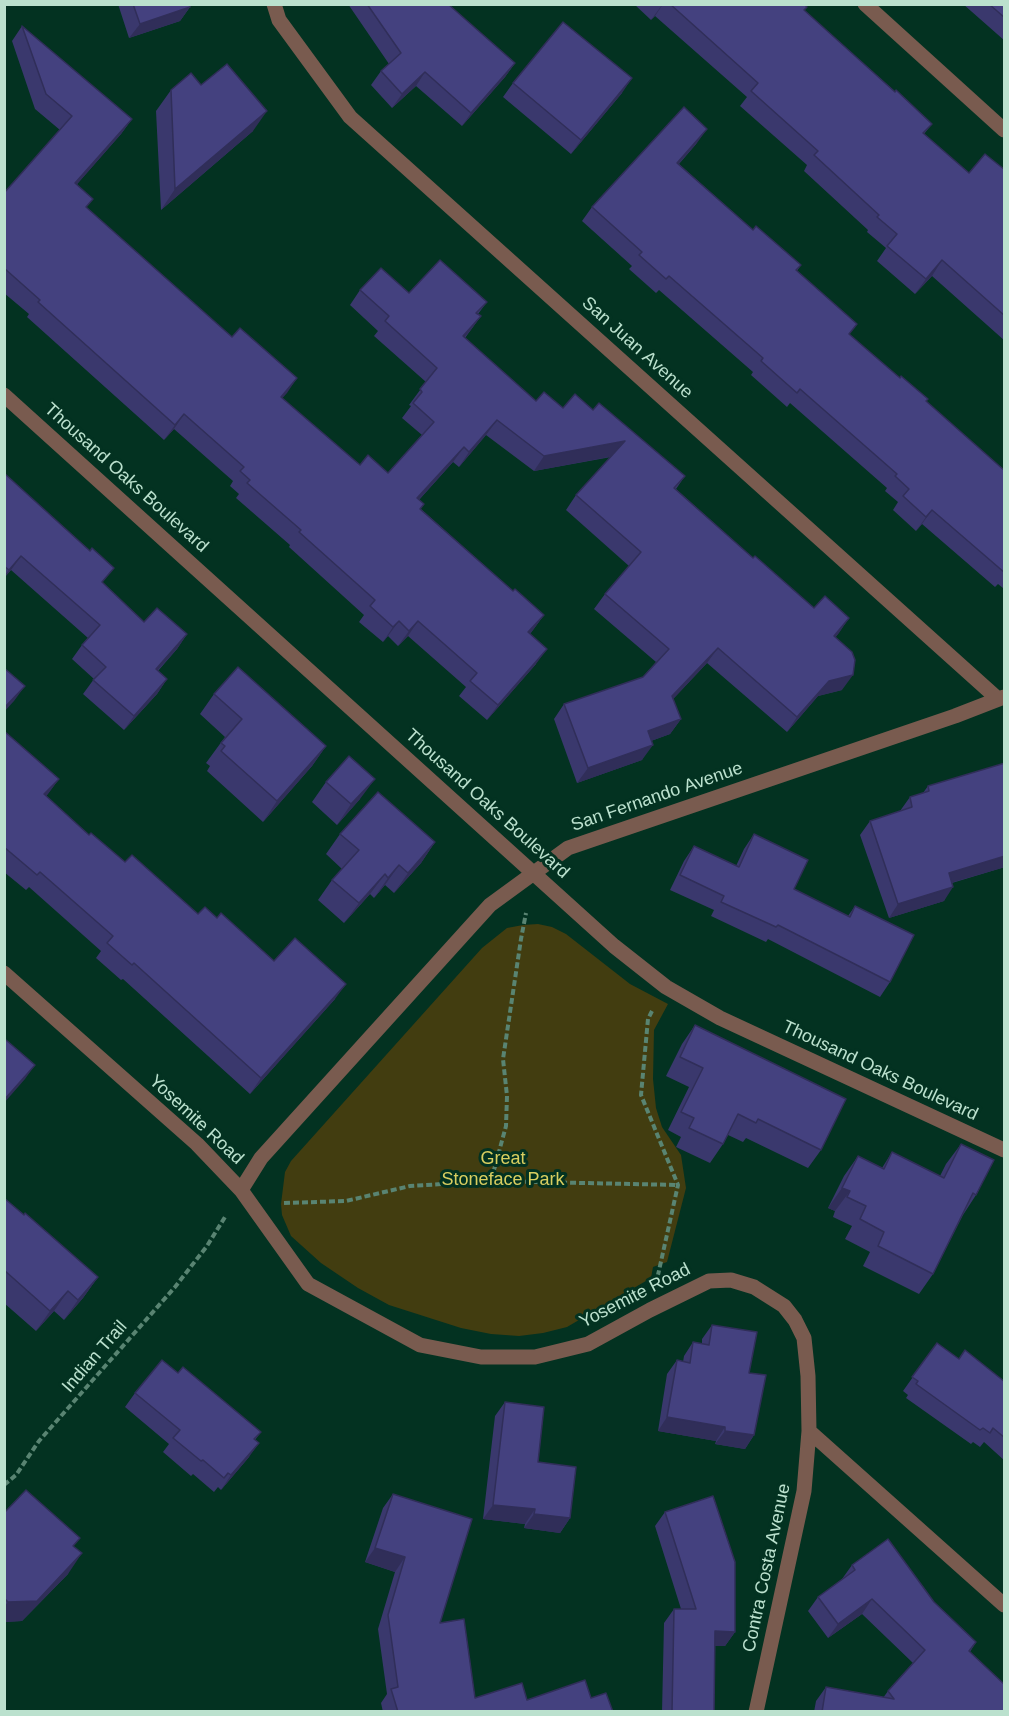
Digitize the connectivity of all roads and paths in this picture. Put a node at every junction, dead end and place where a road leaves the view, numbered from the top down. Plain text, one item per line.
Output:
1 (274, 4) edge
2 (865, 4) edge
3 (1005, 130) edge
4 (4, 395) edge
5 (1001, 698) edge
6 (534, 873) junction
7 (4, 973) edge
8 (666, 987) junction
9 (1005, 1150) edge
10 (491, 1181) junction
11 (678, 1185) junction
12 (241, 1190) junction
13 (207, 1246) dead end
14 (656, 1285) dead end
15 (809, 1431) junction
16 (4, 1485) edge
17 (1005, 1605) edge
18 (756, 1712) edge

1 - 5 street, San Juan Avenue
2 - 3 street
4 - 6 street, Thousand Oaks Boulevard
5 - 6 street, San Fernando Avenue
6 - 8 street, Thousand Oaks Boulevard
6 - 10 path
6 - 12 street, San Fernando Avenue
7 - 12 street, Yosemite Road
8 - 9 street, Thousand Oaks Boulevard
8 - 11 path
10 - 11 path
10 - 12 path
11 - 14 path
12 - 15 street, Yosemite Road
13 - 16 path, Indian Trail
15 - 17 street
15 - 18 street, Contra Costa Avenue

